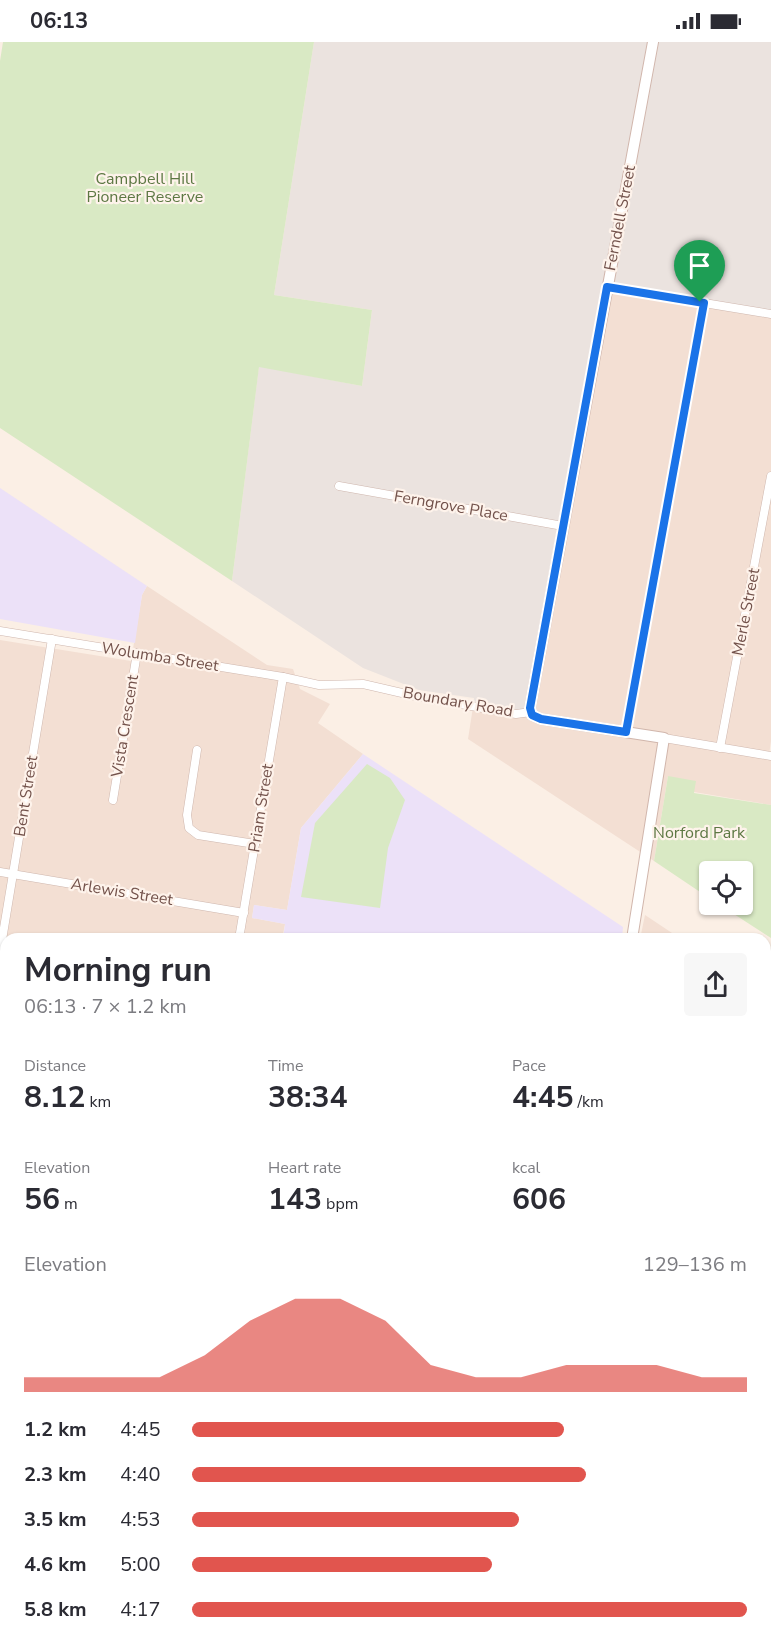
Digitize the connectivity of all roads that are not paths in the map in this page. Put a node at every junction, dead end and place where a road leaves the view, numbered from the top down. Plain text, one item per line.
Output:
1 (653, 42) edge
2 (607, 287) junction
3 (704, 303) junction
4 (771, 314) edge
5 (771, 476) edge
6 (339, 486) dead end
7 (563, 526) junction
8 (0, 631) edge
9 (52, 639) junction
10 (137, 653) junction
11 (283, 677) junction
12 (319, 685) joint
13 (531, 712) junction
14 (626, 732) junction
15 (664, 738) junction
16 (720, 748) junction
17 (198, 750) dead end
18 (771, 756) edge
19 (113, 800) dead end
20 (255, 844) junction
21 (0, 872) edge
22 (14, 874) junction
23 (244, 913) junction
24 (3, 933) edge
25 (240, 933) edge
26 (633, 933) edge

1 - 2 main road, Ferndell Street
2 - 3 street
2 - 7 main road, Ferndell Street
3 - 4 street
3 - 14 street
5 - 16 street, Merle Street
6 - 7 street, Ferngrove Place
7 - 13 main road, Ferndell Street
8 - 9 street, Wolumba Street
9 - 10 street, Wolumba Street
9 - 22 street, Bent Street
10 - 11 street, Wolumba Street
10 - 19 street, Vista Crescent
11 - 12 street, Wolumba Street
11 - 20 street, Priam Street
12 - 13 street, Boundary Road
13 - 14 main road, Boundary Road
14 - 15 main road, Boundary Road
15 - 16 street, Boundary Road
15 - 26 main road
16 - 18 street, Boundary Road
17 - 20 street
20 - 23 street, Priam Street
21 - 22 street, Arlewis Street
22 - 23 street, Arlewis Street
22 - 24 street, Bent Street
23 - 25 street, Priam Street

